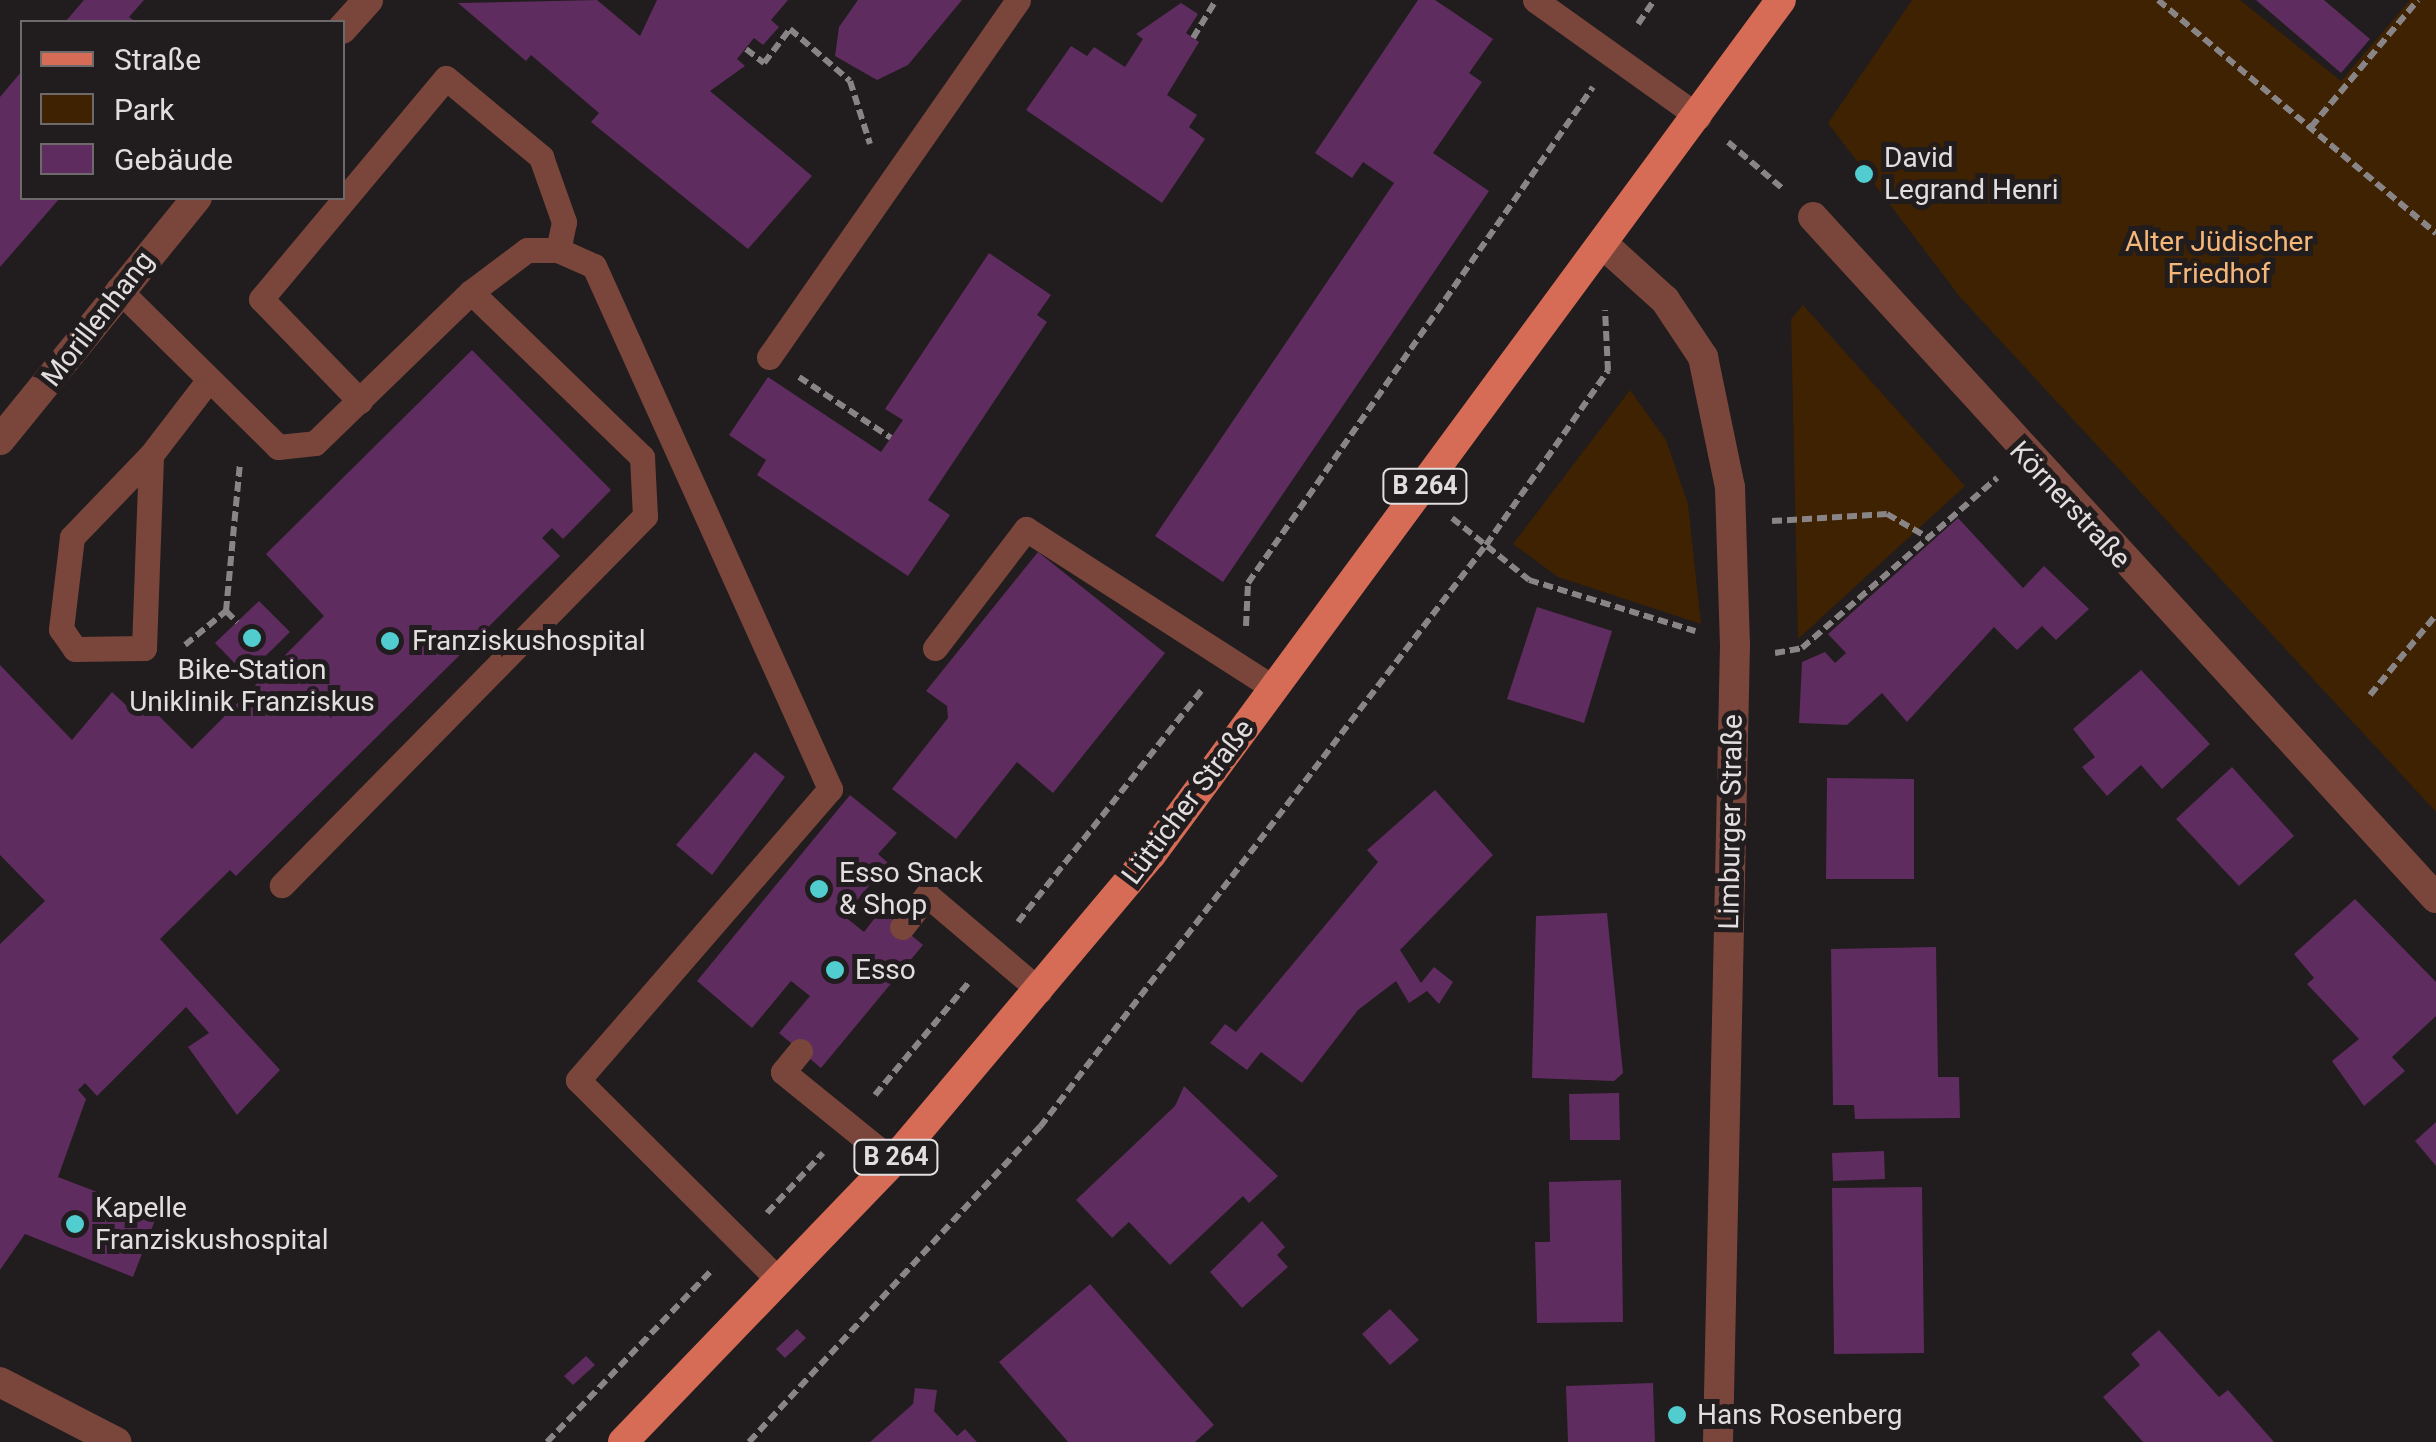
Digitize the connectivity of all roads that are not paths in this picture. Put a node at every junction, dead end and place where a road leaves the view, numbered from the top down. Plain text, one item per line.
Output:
1 (368, 0) edge
2 (1018, 0) edge
3 (1535, 0) edge
4 (1781, 0) edge
5 (345, 26) edge
6 (1699, 117) junction
7 (345, 197) edge
8 (195, 200) edge
9 (343, 200) edge
10 (1813, 217) road end
11 (1603, 244) junction
12 (558, 250) junction
13 (118, 289) junction
14 (471, 292) junction
15 (769, 356) road end
16 (207, 382) junction
17 (360, 400) junction
18 (0, 440) edge
19 (152, 455) junction
20 (935, 648) dead end
21 (1274, 688) junction
22 (282, 885) dead end
23 (2436, 898) edge
24 (902, 927) dead end
25 (1040, 991) junction
26 (800, 1051) dead end
27 (893, 1161) junction
28 (779, 1280) junction
29 (0, 1382) edge
30 (116, 1442) edge
31 (622, 1442) edge
32 (1718, 1442) edge

1 - 5 street
2 - 15 lane
3 - 6 lane
4 - 6 main road, Lütticher Straße / B 264
6 - 11 main road, Lütticher Straße / B 264
7 - 12 lane
8 - 13 street, Morillenhang
9 - 17 lane
10 - 23 street, Körnerstraße
11 - 21 main road, Lütticher Straße / B 264
11 - 32 street, Limburger Straße
12 - 14 lane
12 - 28 lane
13 - 16 lane
13 - 18 street, Morillenhang
14 - 17 lane
14 - 22 lane
16 - 17 lane
16 - 19 lane
19 - 19 lane
20 - 21 lane
21 - 25 main road, Lütticher Straße / B 264
24 - 25 lane
25 - 27 main road, Lütticher Straße / B 264
26 - 27 lane
27 - 28 main road, Lütticher Straße / B 264
28 - 31 main road, Lütticher Straße / B 264
29 - 30 street

